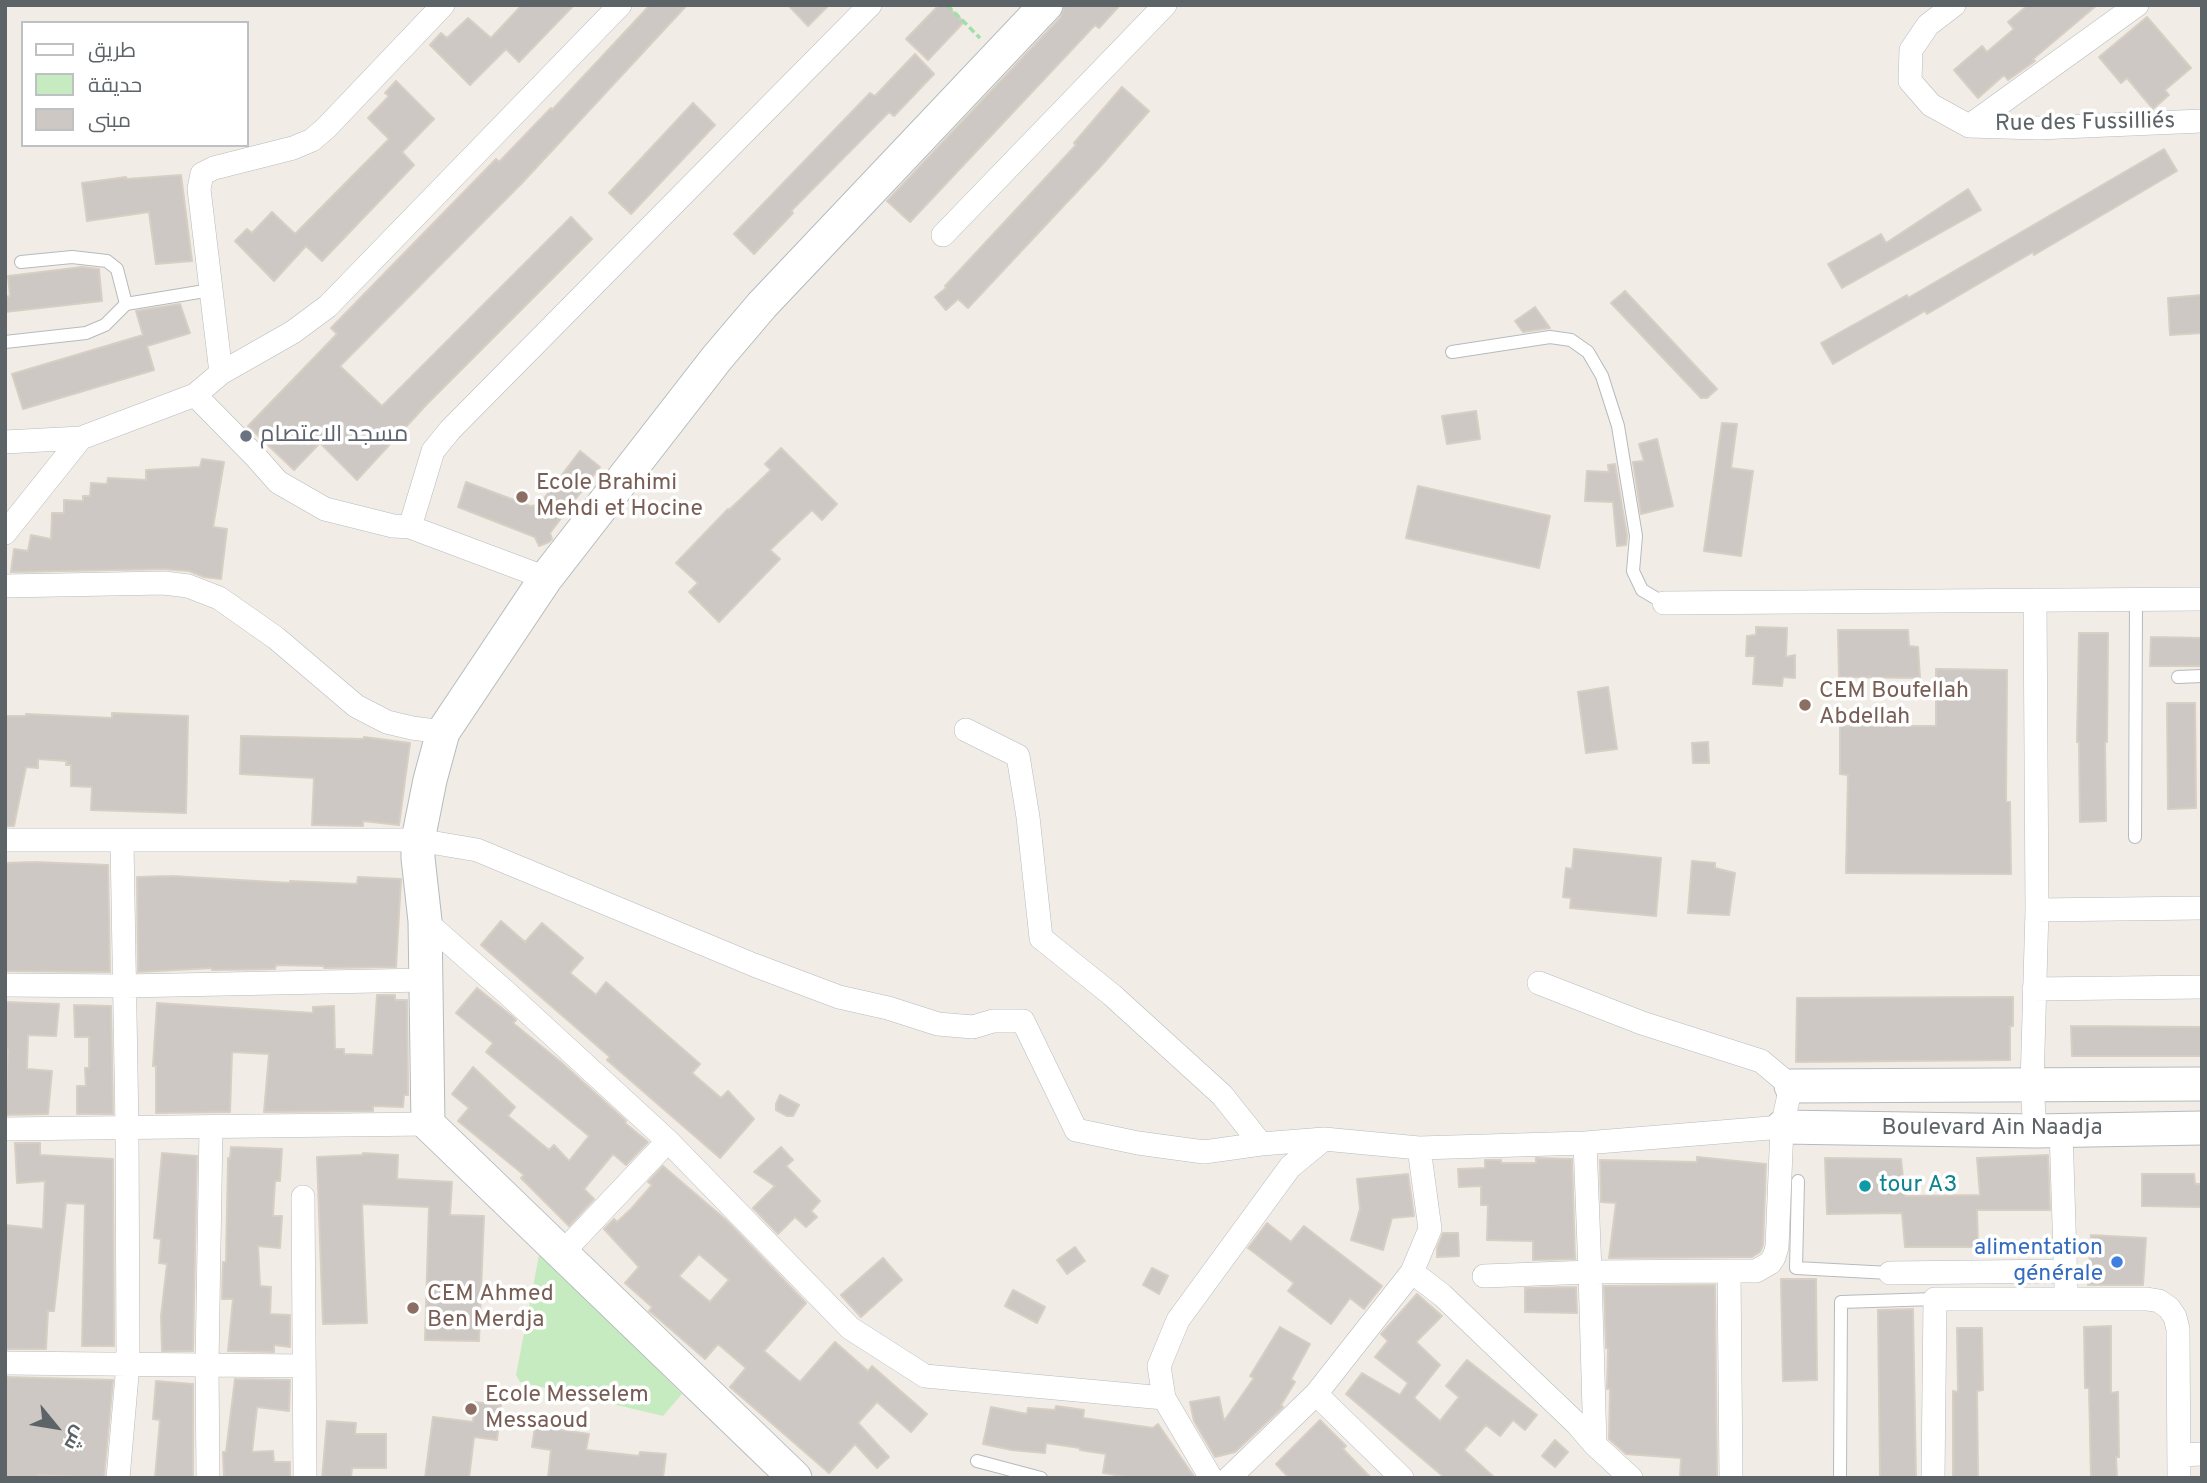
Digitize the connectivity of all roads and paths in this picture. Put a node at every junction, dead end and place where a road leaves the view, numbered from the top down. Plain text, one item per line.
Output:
1 (443, 5) edge
2 (620, 5) edge
3 (870, 5) edge
4 (947, 5) edge
5 (1046, 5) edge
6 (1165, 5) edge
7 (1954, 5) edge
8 (2137, 5) edge
9 (999, 56) junction
10 (2202, 121) edge
11 (1969, 126) junction
12 (943, 235) dead end
13 (21, 262) dead end
14 (211, 290) junction
15 (126, 304) junction
16 (5, 342) edge
17 (1452, 352) dead end
18 (221, 373) junction
19 (195, 395) junction
20 (81, 438) junction
21 (5, 442) edge
22 (410, 527) junction
23 (5, 533) edge
24 (546, 578) junction
25 (5, 586) edge
26 (2202, 599) edge
27 (2035, 600) junction
28 (2136, 600) junction
29 (1664, 603) joint
30 (2202, 676) edge
31 (2178, 677) dead end
32 (966, 730) dead end
33 (443, 732) junction
34 (2136, 837) dead end
35 (5, 840) edge
36 (418, 840) junction
37 (122, 841) junction
38 (2202, 908) edge
39 (2037, 910) junction
40 (425, 921) junction
41 (425, 980) junction
42 (1539, 983) dead end
43 (5, 985) edge
44 (125, 986) junction
45 (2202, 987) edge
46 (2034, 989) junction
47 (2202, 1084) edge
48 (2032, 1085) junction
49 (1791, 1086) junction
50 (428, 1124) junction
51 (127, 1128) junction
52 (211, 1128) junction
53 (1782, 1128) junction
54 (2202, 1128) edge
55 (5, 1129) edge
56 (2048, 1131) junction
57 (1324, 1139) junction
58 (667, 1141) junction
59 (1585, 1143) junction
60 (1261, 1144) junction
61 (1419, 1148) junction
62 (1798, 1181) dead end
63 (303, 1197) dead end
64 (563, 1252) junction
65 (1729, 1271) junction
66 (1412, 1272) junction
67 (1590, 1272) junction
68 (2066, 1272) junction
69 (1890, 1273) joint
70 (1484, 1276) dead end
71 (1935, 1299) junction
72 (2067, 1300) junction
73 (5, 1363) edge
74 (128, 1364) junction
75 (207, 1365) junction
76 (304, 1366) junction
77 (1316, 1394) junction
78 (1164, 1398) junction
79 (1595, 1445) junction
80 (977, 1461) dead end
81 (2187, 1462) edge
82 (118, 1478) edge
83 (208, 1478) edge
84 (305, 1478) edge
85 (795, 1478) edge
86 (1041, 1478) edge
87 (1211, 1478) edge
88 (1229, 1478) edge
89 (1402, 1478) edge
90 (1631, 1478) edge
91 (1731, 1478) edge
92 (1840, 1478) edge
93 (1934, 1478) edge

1 - 14 street
2 - 18 street
3 - 22 street
4 - 9 path
5 - 9 street
6 - 12 street
7 - 11 street, Rue des Fussilliés
8 - 11 street
9 - 24 street
10 - 11 street, Rue des Fussilliés
13 - 15 lane
14 - 15 lane
14 - 18 street
15 - 16 lane
17 - 29 lane
18 - 19 street
19 - 20 street
19 - 22 street
20 - 21 street
20 - 23 street
22 - 24 street
24 - 33 street
25 - 33 street
26 - 28 street
27 - 28 street
27 - 29 street
27 - 39 street
28 - 34 lane
30 - 31 lane
32 - 60 street
33 - 36 street
35 - 37 street
36 - 37 street
36 - 40 street
36 - 60 street
37 - 44 street
38 - 39 street
39 - 46 street
40 - 41 street
40 - 58 street
41 - 44 street
41 - 50 street
42 - 49 street
43 - 44 street
44 - 51 street
45 - 46 street
46 - 48 street
47 - 48 street, Boulevard Ain Naadja
48 - 49 street, Boulevard Ain Naadja
48 - 56 street
49 - 53 street
50 - 52 street
50 - 64 street
51 - 52 street
51 - 55 street
51 - 74 street
52 - 75 street
53 - 56 street, Boulevard Ain Naadja
53 - 59 street
53 - 65 street
54 - 56 street, Boulevard Ain Naadja
56 - 68 street
57 - 60 street
57 - 61 street
57 - 78 street
58 - 64 street
58 - 78 street
59 - 61 street
59 - 67 street
61 - 66 street
62 - 69 lane
63 - 76 street
64 - 85 street
65 - 67 street
65 - 91 street
66 - 77 street
66 - 79 street
67 - 70 street
67 - 79 street
68 - 69 street
68 - 72 street
71 - 72 street
71 - 92 lane
71 - 93 street
72 - 81 street
73 - 74 street
74 - 75 street
74 - 82 street
75 - 76 street
75 - 83 street
76 - 84 street
77 - 88 street
77 - 89 street
78 - 87 street
79 - 90 street
80 - 86 lane

